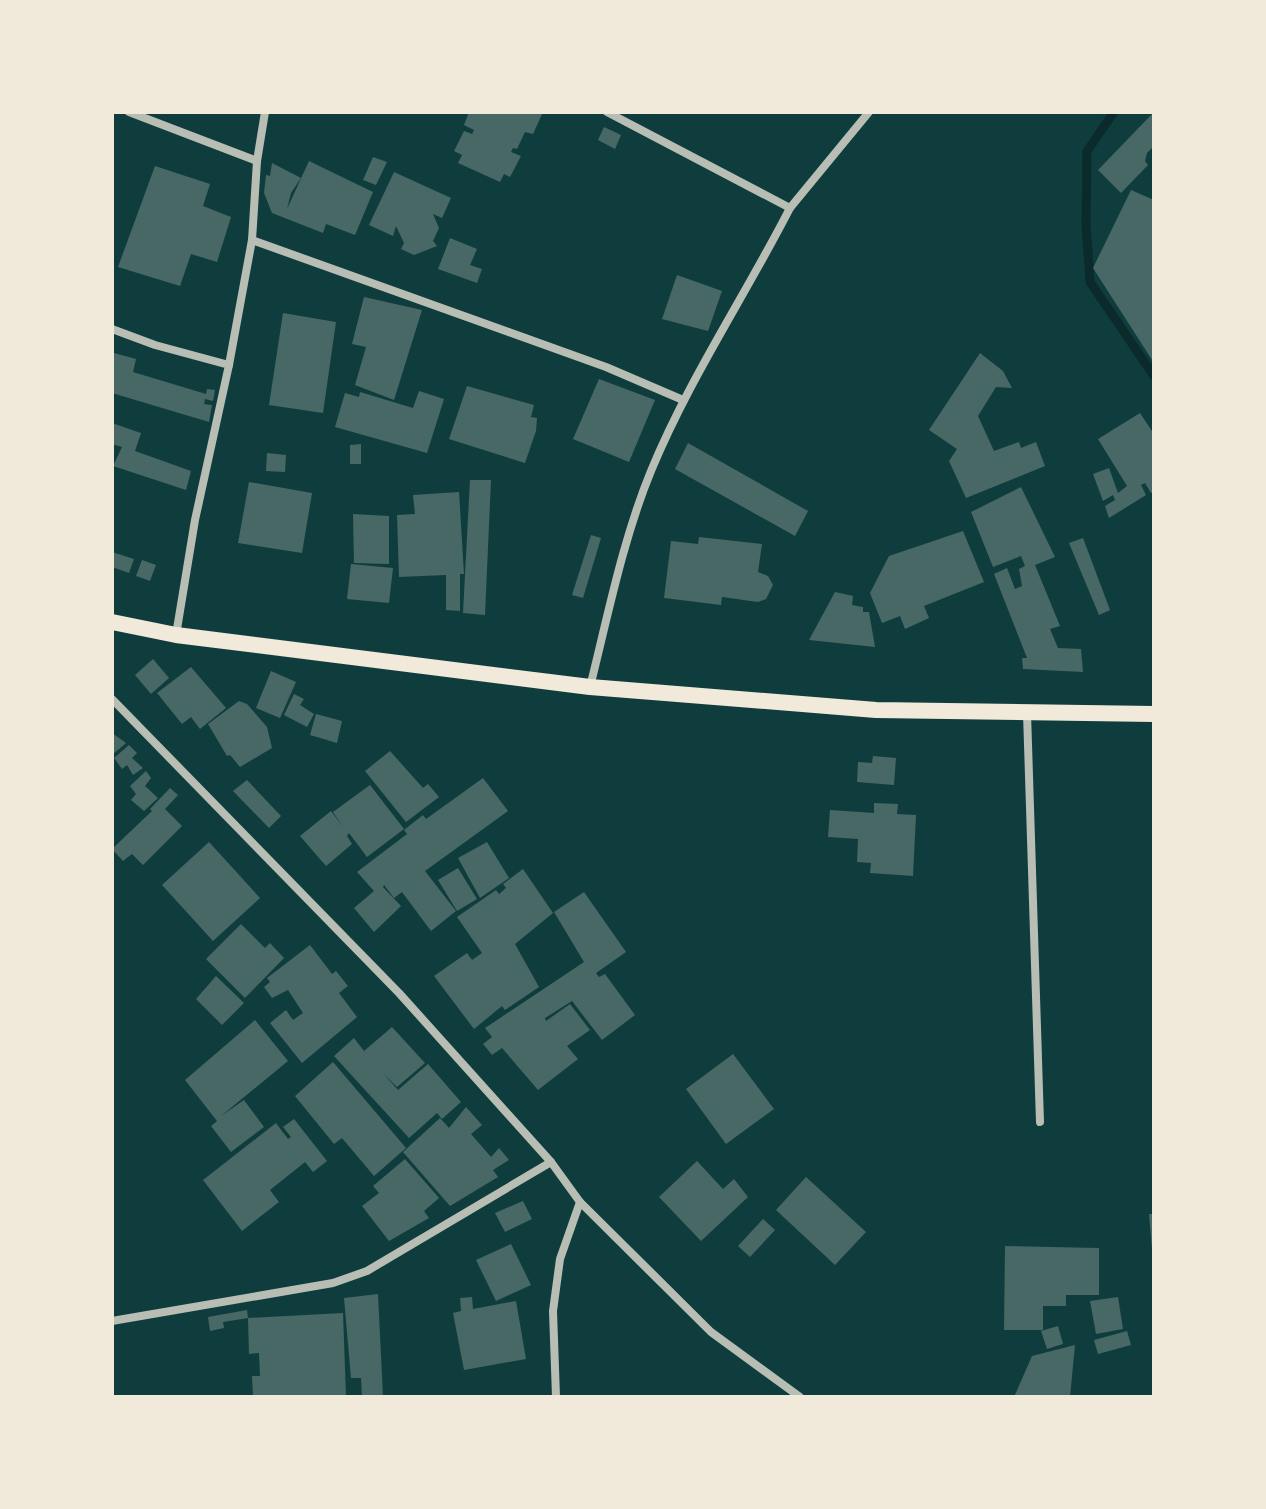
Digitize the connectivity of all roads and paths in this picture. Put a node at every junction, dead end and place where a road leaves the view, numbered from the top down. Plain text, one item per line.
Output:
1 (129, 112) edge
2 (265, 112) edge
3 (607, 112) edge
4 (869, 112) edge
5 (257, 161) junction
6 (790, 208) junction
7 (252, 240) junction
8 (112, 329) edge
9 (229, 365) junction
10 (683, 400) junction
11 (112, 622) edge
12 (176, 635) junction
13 (590, 687) junction
14 (112, 699) edge
15 (1027, 712) junction
16 (1154, 714) edge
17 (1040, 1122) dead end
18 (551, 1162) junction
19 (580, 1202) junction
20 (112, 1321) edge
21 (556, 1397) edge
22 (800, 1397) edge

1 - 5 street
2 - 5 street
3 - 6 street
4 - 6 street
5 - 7 street
6 - 10 street
7 - 9 street
7 - 10 street
8 - 9 street
9 - 12 street
10 - 13 street
11 - 12 main road
12 - 13 main road
13 - 15 main road
14 - 18 street
15 - 16 main road
15 - 17 street
18 - 19 street
18 - 20 street
19 - 21 street
19 - 22 street

